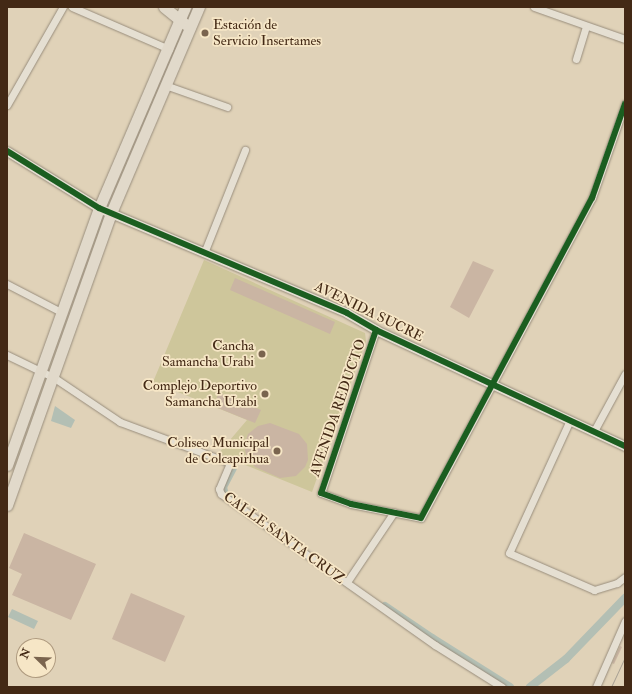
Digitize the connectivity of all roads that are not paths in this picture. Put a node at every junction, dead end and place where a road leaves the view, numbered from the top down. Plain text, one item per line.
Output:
1 (63, 7) edge
2 (72, 7) edge
3 (164, 7) edge
4 (185, 7) edge
5 (199, 7) edge
6 (538, 8) edge
7 (179, 21) junction
8 (191, 27) junction
9 (586, 27) junction
10 (625, 39) edge
11 (168, 49) junction
12 (576, 59) dead end
13 (166, 86) junction
14 (625, 104) edge
15 (7, 105) edge
16 (227, 107) dead end
17 (622, 127) edge
18 (245, 150) dead end
19 (7, 151) edge
20 (99, 208) junction
21 (112, 213) junction
22 (204, 253) junction
23 (7, 284) edge
24 (63, 313) junction
25 (376, 330) junction
26 (7, 355) edge
27 (42, 370) junction
28 (625, 374) edge
29 (53, 377) junction
30 (494, 383) junction
31 (570, 420) junction
32 (594, 431) junction
33 (625, 446) edge
34 (7, 465) edge
35 (10, 491) edge
36 (7, 505) edge
37 (394, 512) junction
38 (625, 577) edge
39 (347, 582) junction
40 (625, 621) edge
41 (502, 687) edge
42 (596, 687) edge

1 - 15 street
2 - 11 street
3 - 7 main road
4 - 7 main road
5 - 8 main road
6 - 9 street
7 - 8 main road
7 - 11 main road
8 - 13 main road
9 - 10 street
9 - 12 street
11 - 20 main road
13 - 16 street
13 - 21 main road
14 - 17 street
17 - 30 street
18 - 22 street
19 - 20 street, AVENIDA SUCRE
20 - 21 street, AVENIDA SUCRE
20 - 24 main road
21 - 22 street, AVENIDA SUCRE
21 - 29 main road
22 - 25 street, AVENIDA SUCRE
23 - 24 street
24 - 27 main road
25 - 30 street, AVENIDA SUCRE
25 - 37 street, AVENIDA REDUCTO
26 - 27 street, CALLE SANTA CRUZ
27 - 29 street, CALLE SANTA CRUZ
27 - 34 main road
28 - 32 street
29 - 35 main road
29 - 39 street, CALLE SANTA CRUZ
30 - 31 street, AVENIDA SUCRE
30 - 37 street
31 - 32 street, AVENIDA SUCRE
31 - 38 street
32 - 33 street, AVENIDA SUCRE
35 - 36 main road
37 - 39 street
39 - 41 street, CALLE SANTA CRUZ
40 - 42 street

